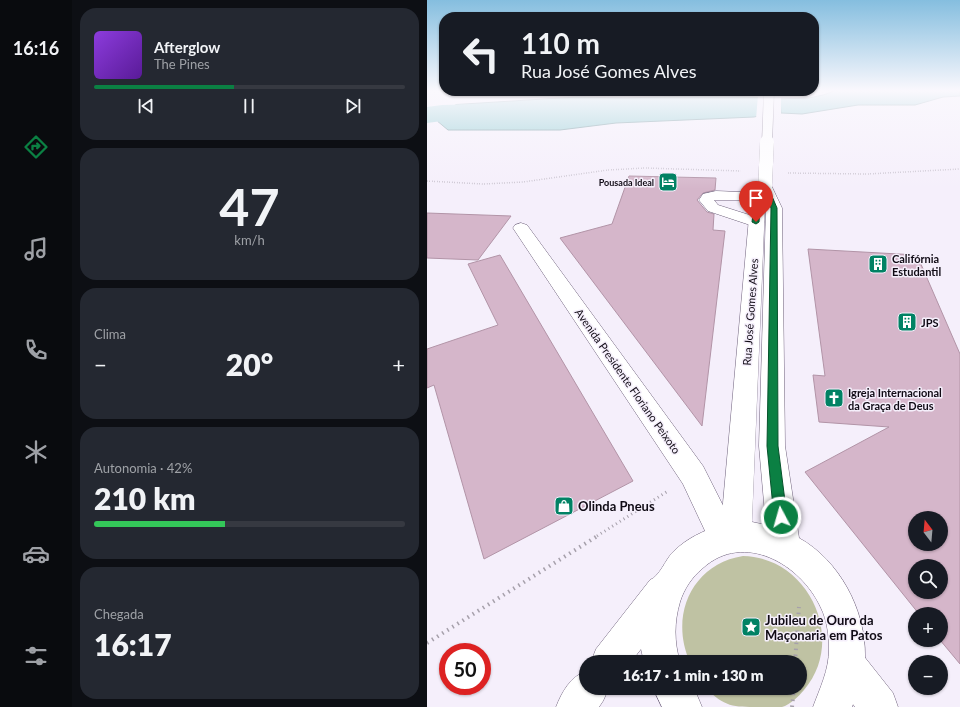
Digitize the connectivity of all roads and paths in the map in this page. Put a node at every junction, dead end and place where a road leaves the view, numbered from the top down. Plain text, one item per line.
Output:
1 (767, 123) edge
2 (960, 169) edge
3 (747, 171) dead end
4 (783, 173) dead end
5 (427, 181) edge
6 (763, 191) junction
7 (756, 222) junction
8 (521, 228) dead end
9 (693, 475) junction
10 (731, 538) junction
11 (793, 551) junction
12 (671, 580) junction
13 (427, 643) edge
14 (614, 655) edge
15 (660, 655) edge
16 (795, 655) edge
17 (846, 663) junction
18 (584, 695) edge
19 (676, 695) edge
20 (793, 695) edge
21 (575, 707) edge
22 (683, 707) edge
23 (792, 707) edge
24 (832, 707) edge
25 (879, 707) edge

1 - 6 main road, bridge
2 - 4 path
3 - 5 path
6 - 7 main road, Rua José Gomes Alves
6 - 7 main road
6 - 11 main road, Rua José Gomes Alves
7 - 10 main road, Rua José Gomes Alves
8 - 9 main road, Avenida Presidente Floriano Peixoto
9 - 10 main road, Avenida Presidente Floriano Peixoto
9 - 13 path
10 - 11 main road
10 - 12 main road
11 - 16 path
11 - 17 main road
12 - 14 main road
12 - 15 main road
17 - 24 main road
17 - 25 main road
18 - 21 main road
19 - 22 main road
20 - 23 path

